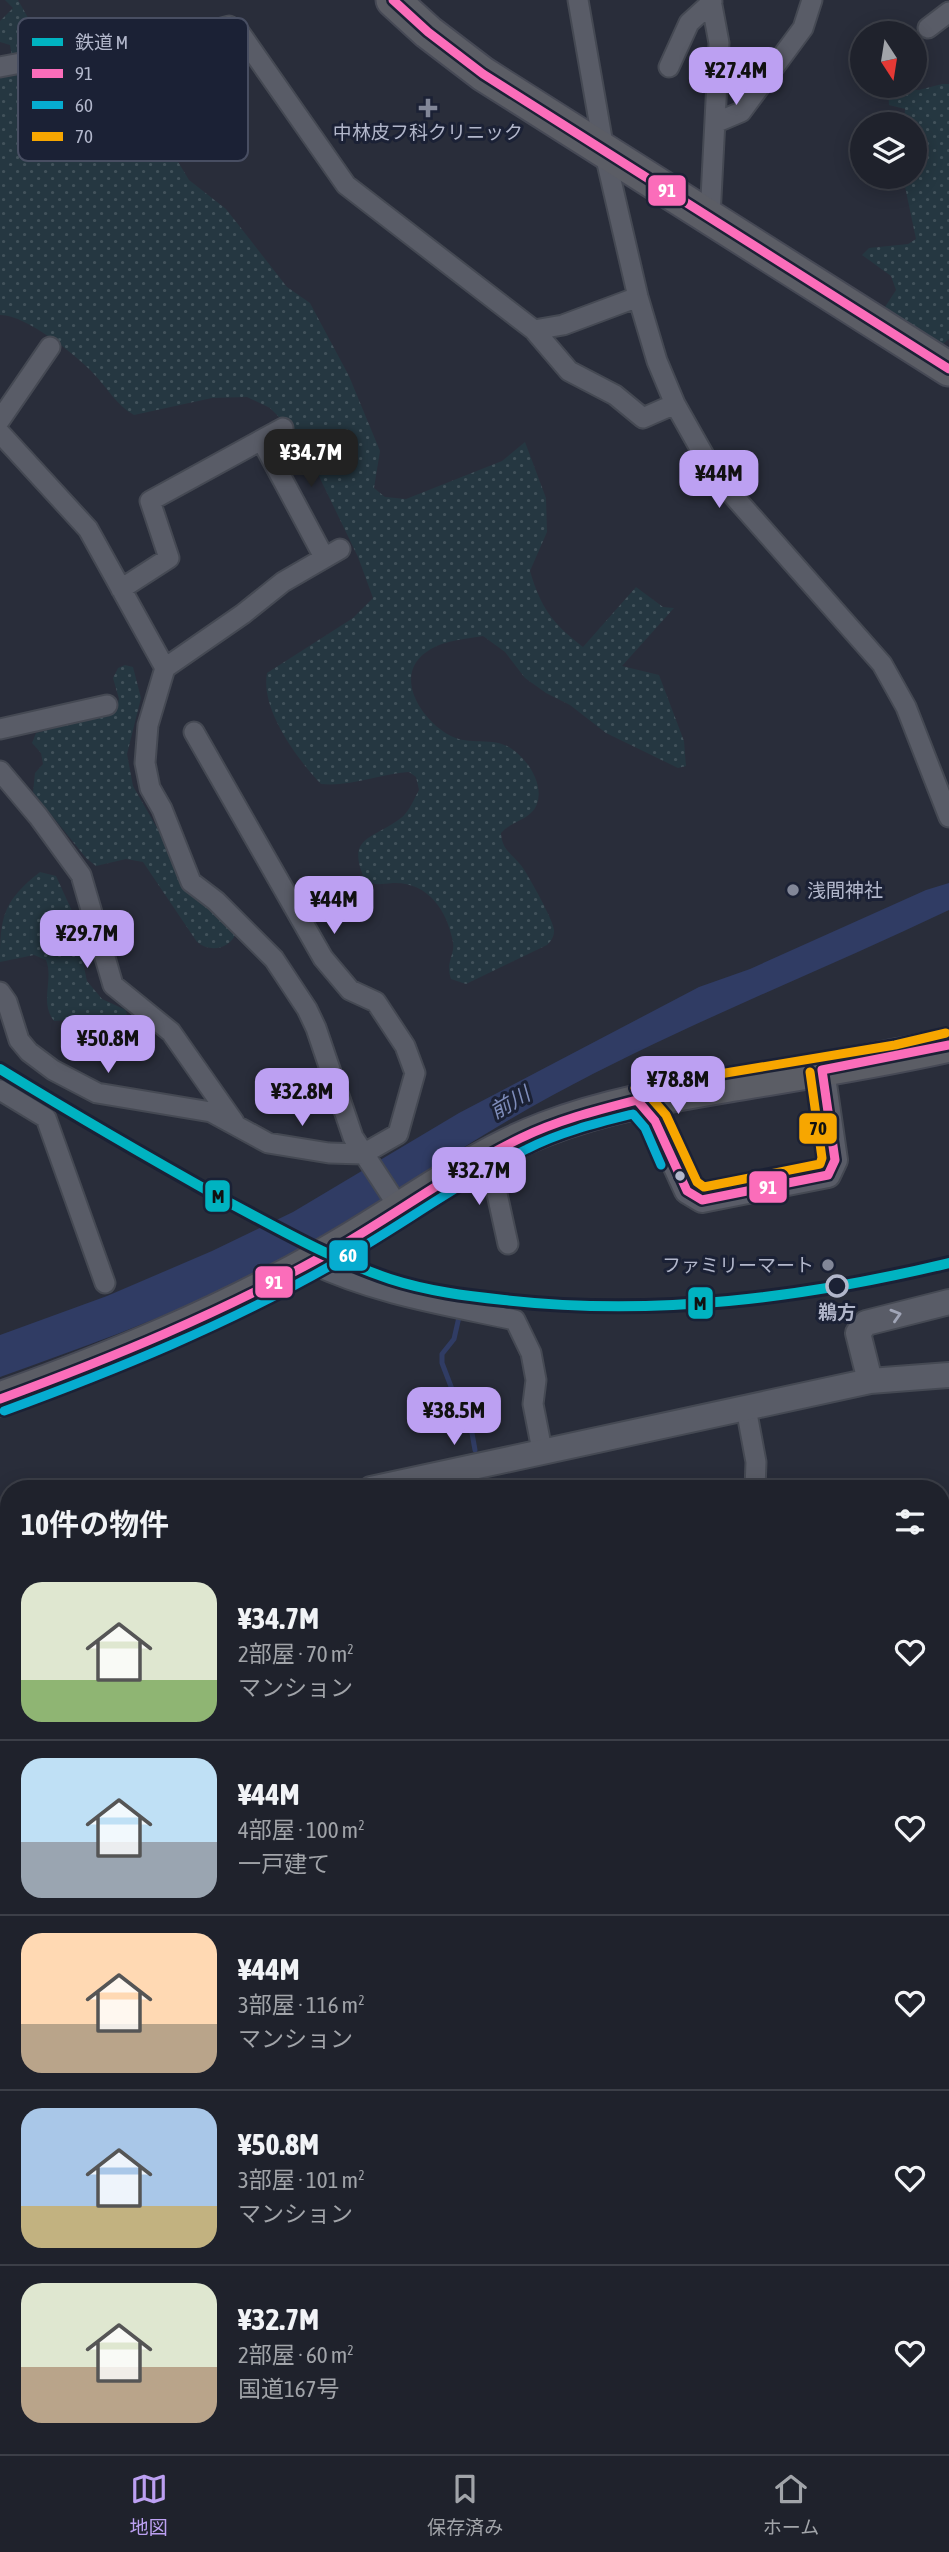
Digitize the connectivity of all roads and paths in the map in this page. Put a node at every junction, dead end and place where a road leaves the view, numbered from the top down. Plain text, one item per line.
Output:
1 (393, 0) edge
2 (578, 0) edge
3 (813, 0) edge
4 (712, 1) edge
5 (949, 12) edge
6 (928, 28) dead end
7 (248, 48) edge
8 (18, 64) edge
9 (0, 67) edge
10 (669, 67) dead end
11 (715, 123) junction
12 (604, 150) junction
13 (710, 217) junction
14 (638, 297) junction
15 (534, 330) junction
16 (50, 347) dead end
17 (949, 369) edge
18 (675, 404) junction
19 (0, 420) edge
20 (283, 428) dead end
21 (262, 441) junction
22 (3, 443) edge
23 (121, 589) junction
24 (165, 668) junction
25 (107, 705) dead end
26 (0, 729) edge
27 (194, 732) dead end
28 (0, 771) edge
29 (949, 817) edge
30 (0, 992) edge
31 (949, 1045) edge
32 (822, 1070) junction
33 (0, 1090) edge
34 (638, 1100) junction
35 (234, 1122) junction
36 (365, 1158) junction
37 (485, 1158) junction
38 (395, 1202) junction
39 (508, 1244) dead end
40 (310, 1263) junction
41 (105, 1283) dead end
42 (949, 1302) edge
43 (949, 1375) edge
44 (870, 1381) junction
45 (0, 1399) edge
46 (746, 1408) junction
47 (542, 1450) junction
48 (410, 1480) edge
49 (755, 1480) edge

1 - 12 highway
2 - 12 street
3 - 11 street
4 - 10 street
4 - 11 street
5 - 6 street
7 - 15 street
8 - 9 street
11 - 13 street
12 - 13 highway
12 - 14 street
13 - 17 highway
14 - 15 street
14 - 18 street
15 - 18 street
16 - 19 street
18 - 29 street
20 - 21 street
21 - 23 street
21 - 24 street
22 - 23 street
23 - 24 street
24 - 36 street
25 - 26 street
27 - 36 street
28 - 35 street
30 - 35 street
31 - 32 highway
32 - 34 highway
32 - 34 street
33 - 41 street
34 - 37 highway
35 - 36 street
36 - 38 street
37 - 38 highway
37 - 39 street
38 - 40 highway
40 - 45 highway
40 - 47 street
44 -> 42 street
43 - 44 street
44 - 46 street
46 - 47 street
46 - 49 street
47 - 48 street

